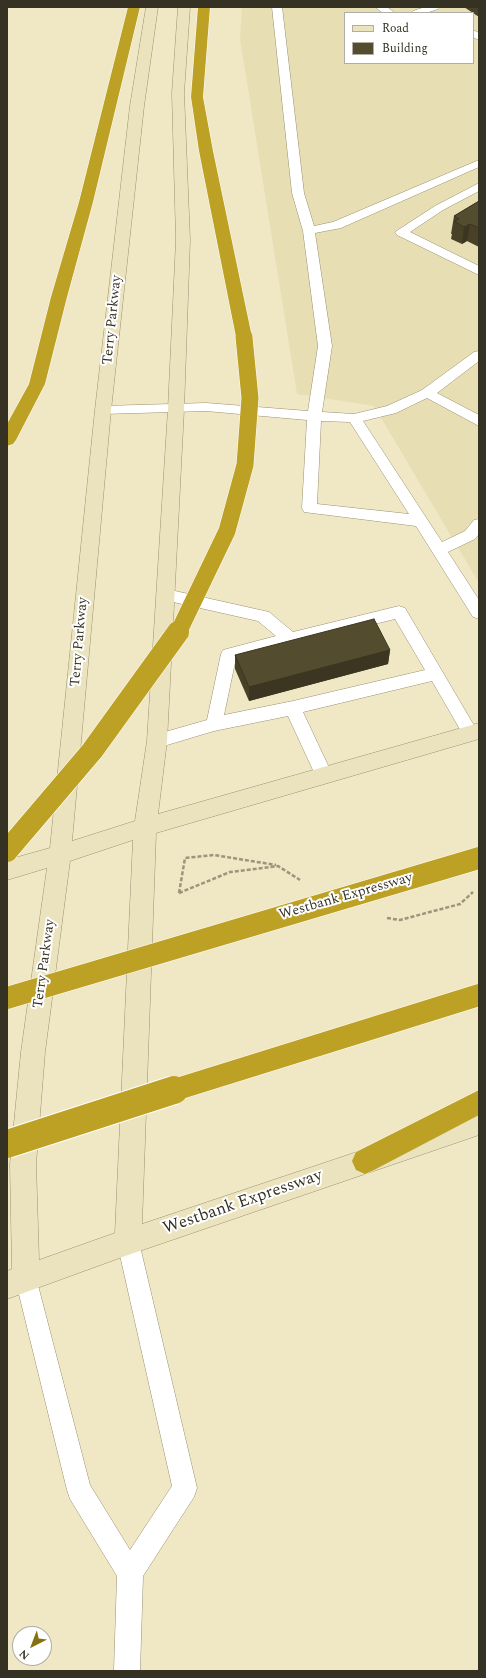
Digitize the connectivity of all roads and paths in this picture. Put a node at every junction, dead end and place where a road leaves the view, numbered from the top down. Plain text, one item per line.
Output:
1 (134, 7) edge
2 (152, 7) edge
3 (184, 7) edge
4 (204, 7) edge
5 (278, 7) edge
6 (435, 7) edge
7 (419, 12) edge
8 (479, 163) edge
9 (479, 186) edge
10 (309, 231) junction
11 (479, 271) edge
12 (479, 355) edge
13 (427, 393) junction
14 (176, 409) junction
15 (103, 410) junction
16 (314, 416) junction
17 (354, 418) junction
18 (479, 421) edge
19 (7, 440) edge
20 (421, 521) junction
21 (479, 524) edge
22 (440, 550) junction
23 (166, 595) junction
24 (479, 613) edge
25 (290, 639) junction
26 (434, 674) junction
27 (293, 708) junction
28 (214, 724) junction
29 (475, 732) edge
30 (157, 741) junction
31 (324, 776) junction
32 (145, 827) junction
33 (7, 851) edge
34 (60, 856) junction
35 (479, 858) edge
36 (278, 866) dead end
37 (7, 870) edge
38 (179, 893) dead end
39 (479, 995) edge
40 (7, 998) edge
41 (479, 1102) edge
42 (479, 1123) edge
43 (7, 1144) edge
44 (365, 1161) junction
45 (128, 1242) junction
46 (17, 1282) edge
47 (130, 1573) junction
48 (128, 1671) edge

1 - 19 highway
2 - 15 street, Terry Parkway
3 - 14 street
4 - 33 highway, bridge
5 - 10 lane
6 - 7 lane
8 - 10 lane
9 - 11 lane
10 - 16 lane
12 - 13 lane
13 - 17 lane
13 - 18 lane
14 - 15 lane
14 - 16 lane
14 - 23 street
15 - 34 street, Terry Parkway
16 - 17 lane
16 - 20 lane
17 - 20 lane
20 - 22 lane
21 - 22 lane
22 - 24 lane
23 - 25 lane
23 - 30 street
25 - 26 lane
25 - 28 lane
26 - 27 lane
26 - 29 lane
27 - 28 lane
27 - 31 lane
28 - 30 lane
29 - 31 street
30 - 32 street
31 - 32 street
32 - 34 street
32 - 45 street
34 - 37 street
34 - 46 street, Terry Parkway
35 - 40 highway, Westbank Expressway, bridge
36 - 38 path
39 - 43 highway, bridge
41 - 44 highway
42 - 44 street, Westbank Expressway
44 - 45 street, Westbank Expressway
45 - 46 street, Westbank Expressway
45 - 47 lane
46 - 47 lane
47 - 48 lane

